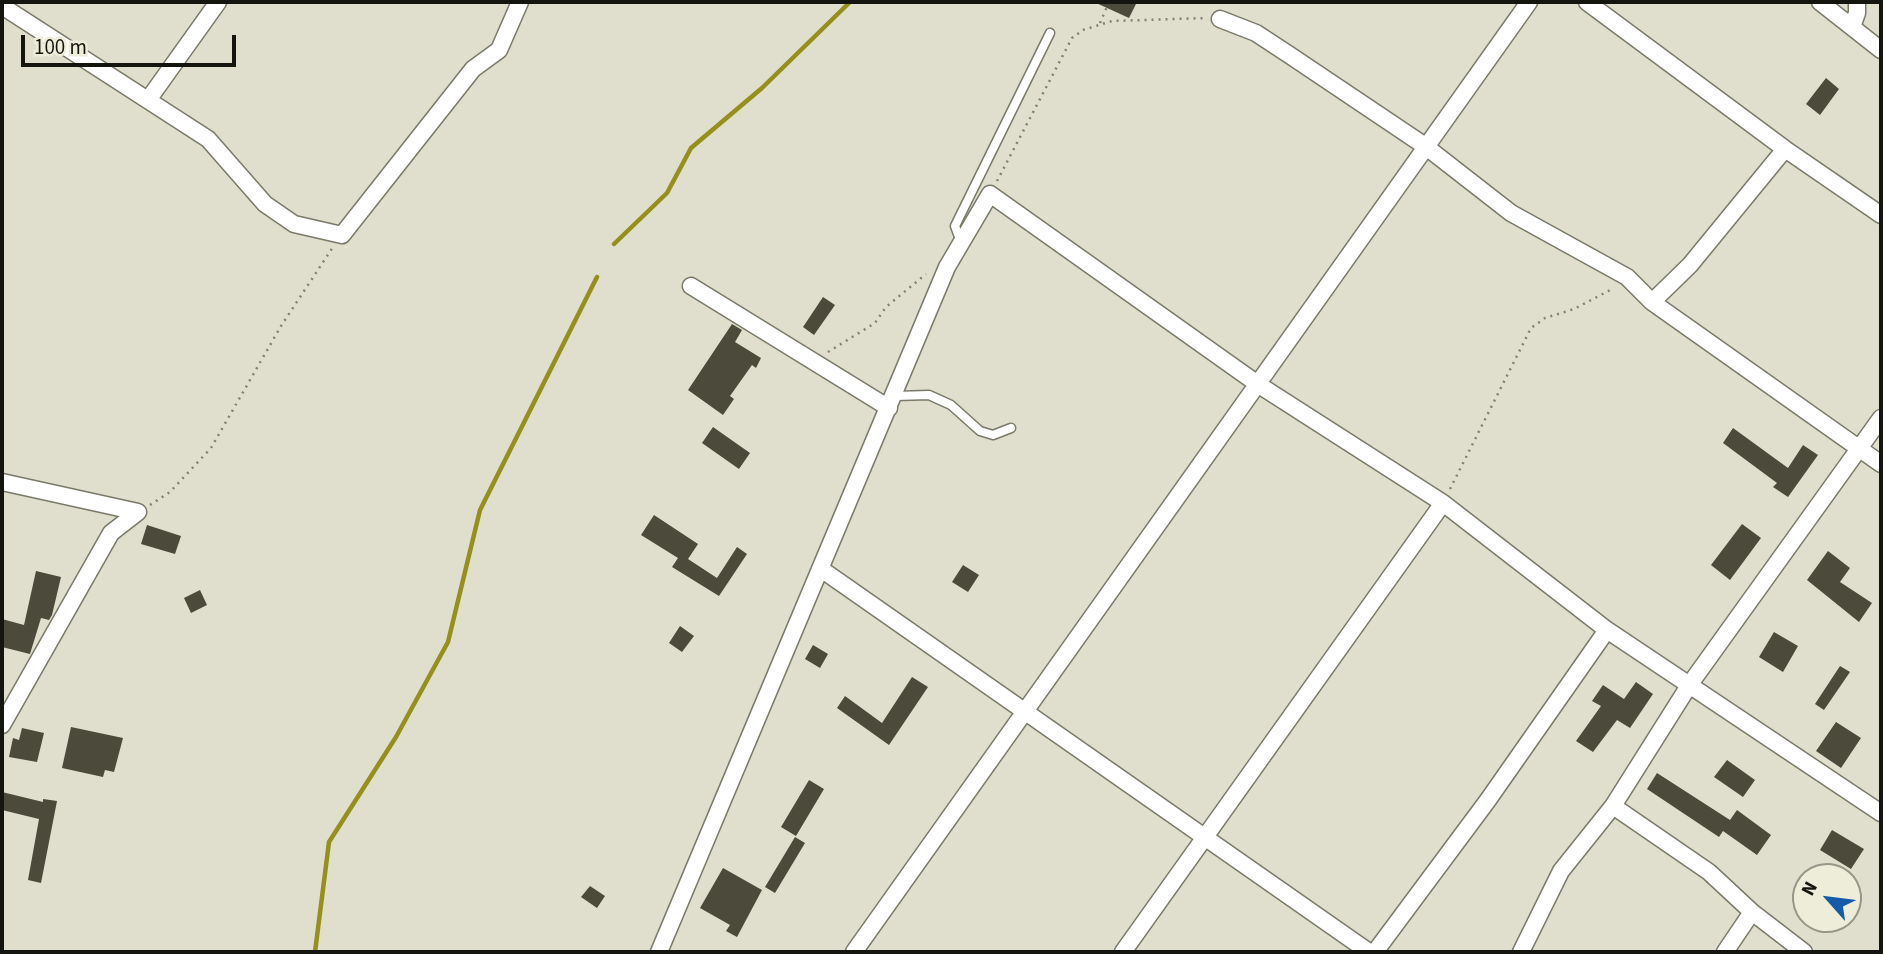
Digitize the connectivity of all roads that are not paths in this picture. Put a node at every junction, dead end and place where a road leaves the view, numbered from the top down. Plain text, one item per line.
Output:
1 (218, 2) edge
2 (520, 2) edge
3 (1529, 2) edge
4 (1587, 2) edge
5 (1820, 2) edge
6 (1857, 2) edge
7 (2, 6) edge
8 (1220, 19) road end
9 (1852, 27) junction
10 (1050, 33) dead end
11 (1881, 50) edge
12 (148, 100) junction
13 (1425, 146) junction
14 (1785, 149) junction
15 (1881, 215) edge
16 (962, 245) junction
17 (691, 286) dead end
18 (1652, 302) junction
19 (1259, 385) junction
20 (892, 402) junction
21 (1881, 418) edge
22 (1011, 428) dead end
23 (1861, 450) junction
24 (1881, 464) edge
25 (2, 482) edge
26 (1443, 503) junction
27 (821, 569) junction
28 (1607, 630) junction
29 (1690, 684) junction
30 (7, 705) edge
31 (1024, 711) junction
32 (2, 725) edge
33 (1613, 806) junction
34 (1881, 813) edge
35 (1204, 836) junction
36 (1752, 912) junction
37 (659, 952) edge
38 (854, 952) edge
39 (1123, 952) edge
40 (1368, 952) edge
41 (1375, 952) edge
42 (1521, 952) edge
43 (1724, 952) edge
44 (1804, 952) edge

1 - 12 street
2 - 12 street
3 - 13 street
4 - 14 street
5 - 9 street
6 - 9 street
7 - 12 street
8 - 13 street
9 - 11 street
10 - 16 lane
13 - 18 street
13 - 19 street
14 - 15 street
14 - 18 street
16 - 19 street
16 - 20 street
17 - 20 street
18 - 23 street
19 - 26 street
19 - 31 street
20 - 22 lane
20 - 27 street
21 - 23 street
23 - 24 street
23 - 29 street
25 - 30 street
26 - 28 street
26 - 35 street
27 - 31 street
27 - 37 street
28 - 29 street
28 - 41 street
29 - 33 street
29 - 34 street
30 - 32 street
31 - 35 street
31 - 38 street
33 - 36 street
33 - 42 street
35 - 39 street
35 - 40 street
36 - 43 street
36 - 44 street

